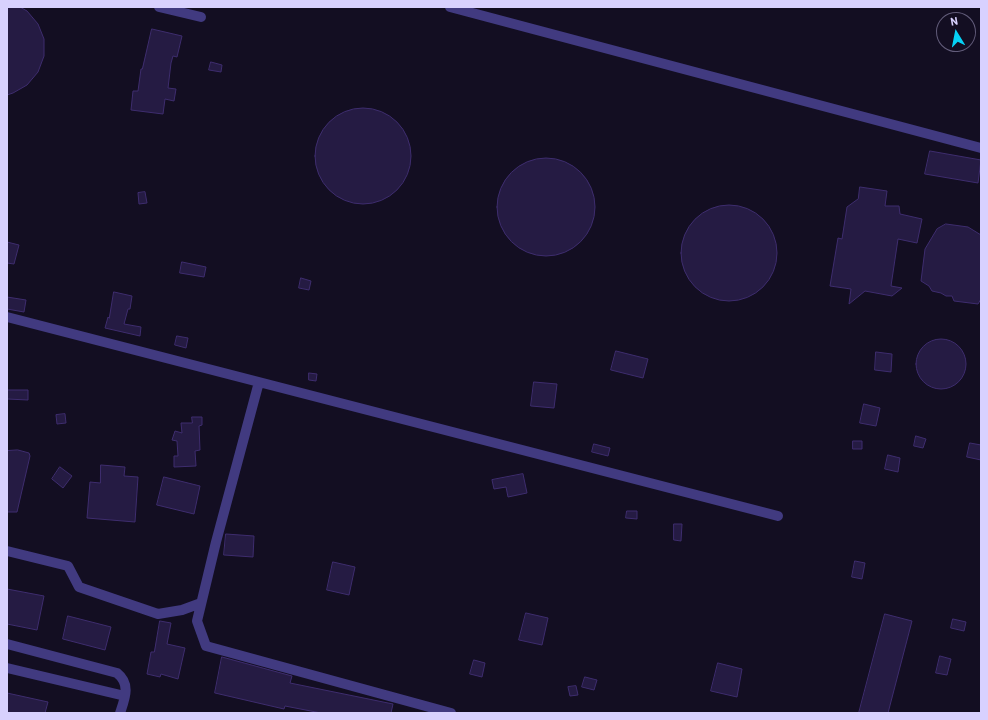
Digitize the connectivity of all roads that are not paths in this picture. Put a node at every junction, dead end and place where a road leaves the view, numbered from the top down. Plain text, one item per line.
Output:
1 (159, 7) edge
2 (450, 7) edge
3 (201, 17) dead end
4 (981, 148) edge
5 (7, 317) edge
6 (259, 382) junction
7 (778, 516) dead end
8 (7, 551) edge
9 (201, 603) junction
10 (7, 644) edge
11 (7, 668) edge
12 (125, 696) junction
13 (120, 713) edge
14 (451, 713) edge

1 - 3 lane
2 - 4 lane
5 - 6 lane
6 - 7 lane
6 - 9 lane
8 - 9 lane
9 - 14 lane
10 - 12 lane
11 - 12 lane
12 - 13 lane

